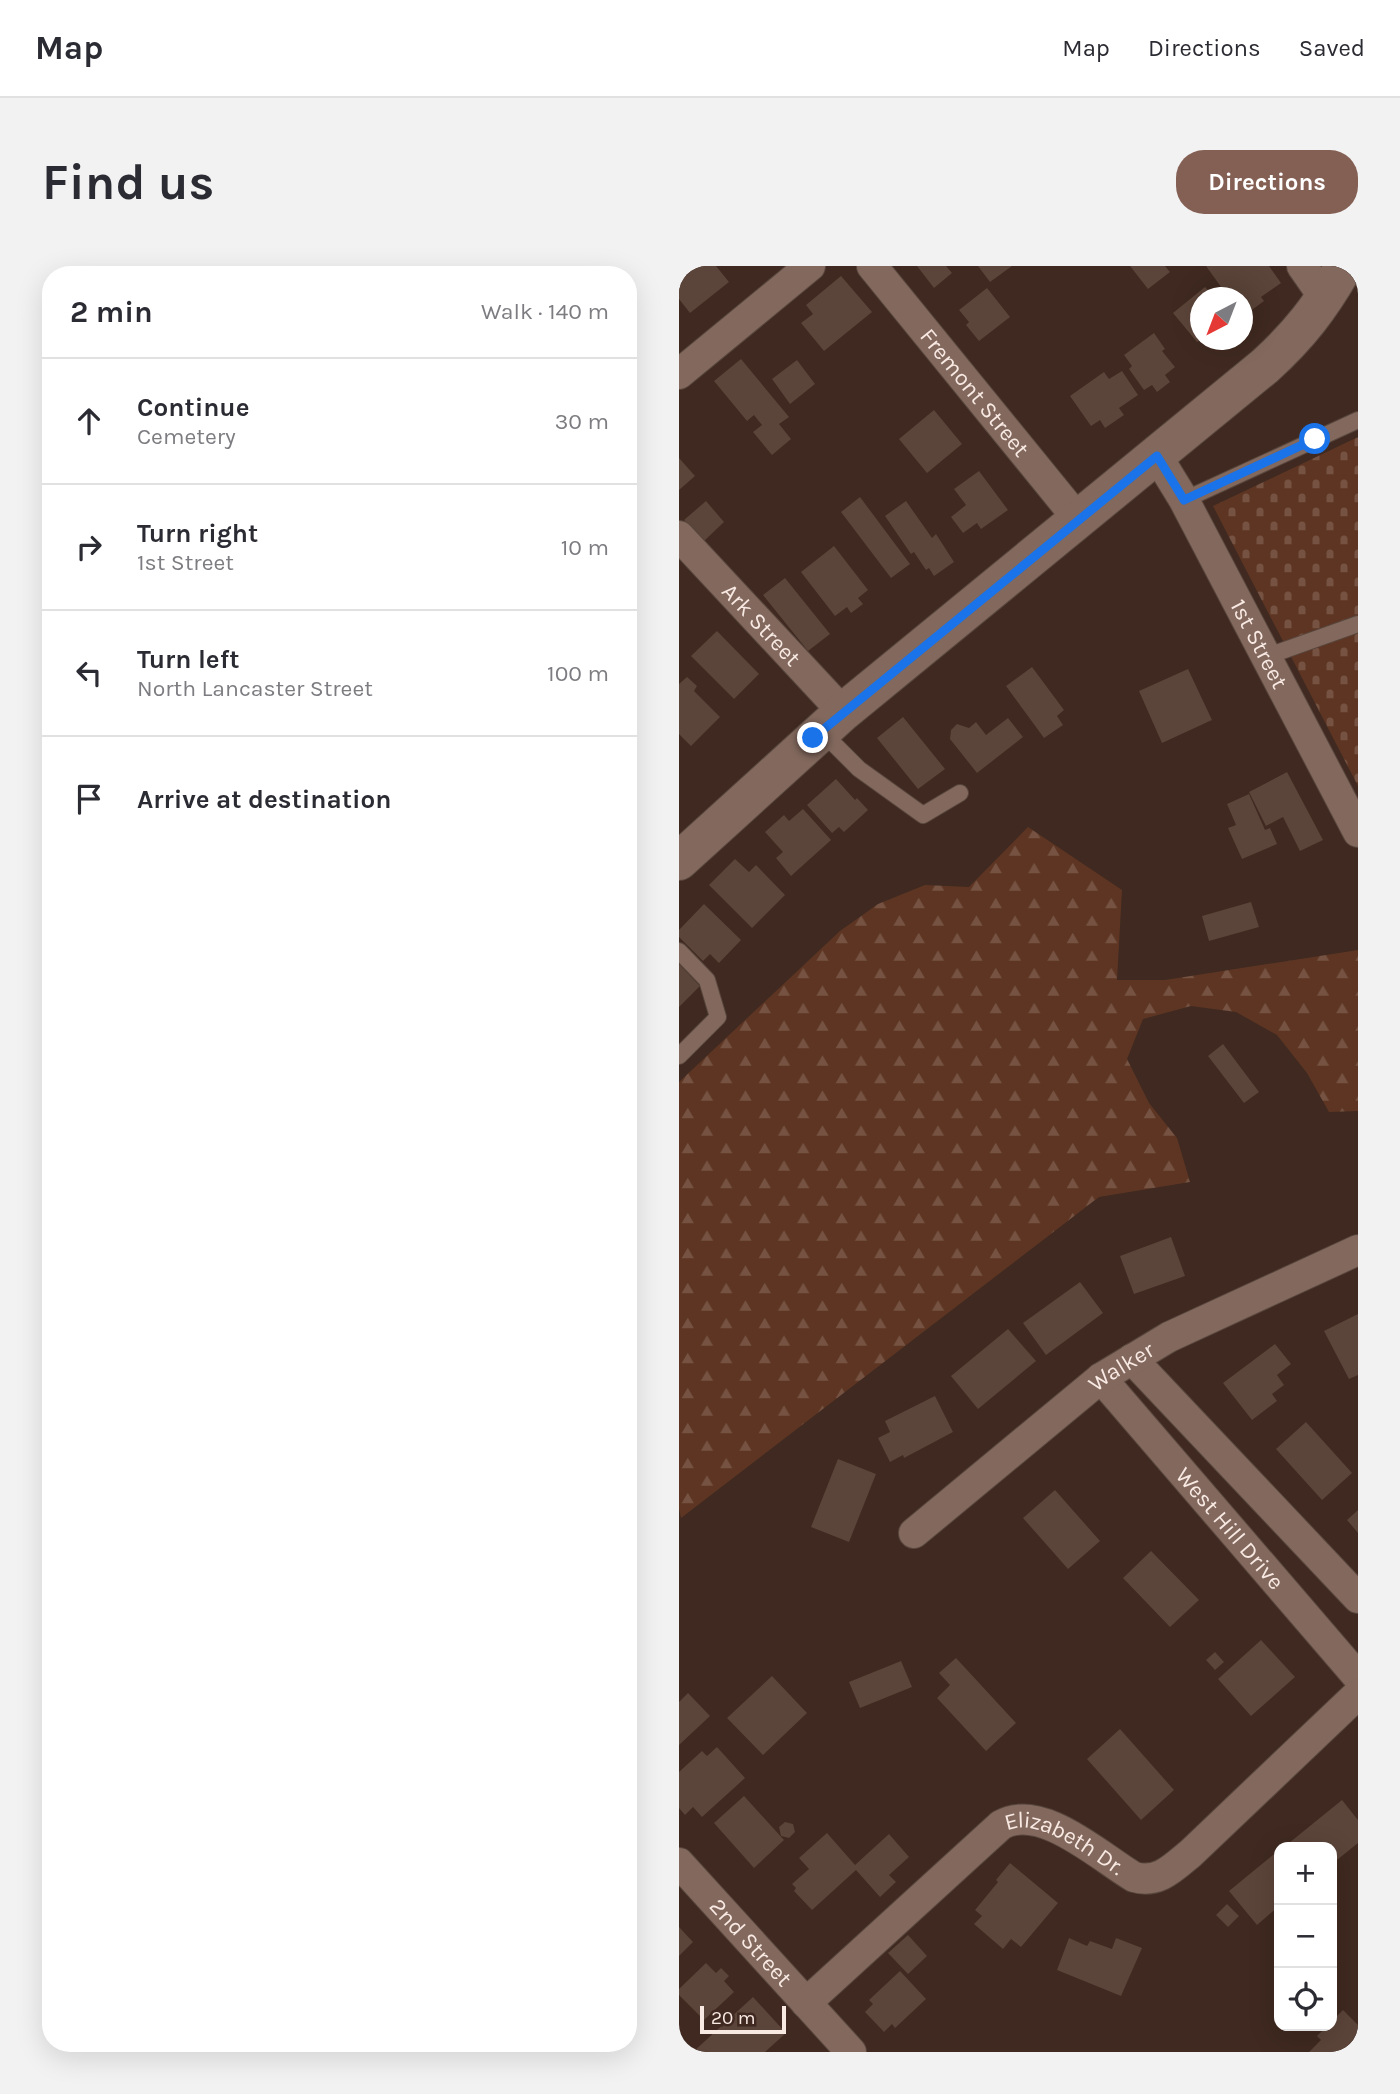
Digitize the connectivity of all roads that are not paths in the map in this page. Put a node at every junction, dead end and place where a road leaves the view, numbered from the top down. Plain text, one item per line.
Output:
1 (810, 266) edge
2 (873, 266) edge
3 (1303, 266) edge
4 (1344, 266) edge
5 (1325, 299) junction
6 (679, 374) edge
7 (1358, 420) edge
8 (1157, 456) junction
9 (1184, 500) junction
10 (1078, 519) junction
11 (679, 536) edge
12 (1358, 624) edge
13 (1265, 657) junction
14 (832, 721) junction
15 (960, 793) dead end
16 (1358, 832) edge
17 (679, 861) edge
18 (679, 951) edge
19 (679, 1056) edge
20 (1358, 1250) edge
21 (1132, 1359) junction
22 (1101, 1378) junction
23 (914, 1533) dead end
24 (1358, 1598) edge
25 (1358, 1677) edge
26 (1358, 1694) edge
27 (679, 1863) edge
28 (806, 2003) junction
29 (851, 2052) edge

1 - 6 street
2 - 10 street, Fremont Street
3 - 5 street
4 - 5 main road
5 - 8 main road
7 - 9 lane
8 - 9 street, 1st Street
8 - 10 main road
9 - 13 street, 1st Street
10 - 14 main road
11 - 14 street, Ark Street
12 - 13 lane
13 - 16 street, 1st Street
14 - 15 lane
14 - 17 main road
18 - 19 lane
20 - 21 street, Walker
21 - 22 street, Walker
21 - 24 street, West Hill Drive
22 - 23 street, Walker
22 - 25 street, West Hill Drive
26 - 28 street, Elizabeth Dr.
27 - 28 street, 2nd Street
28 - 29 street, 2nd Street

